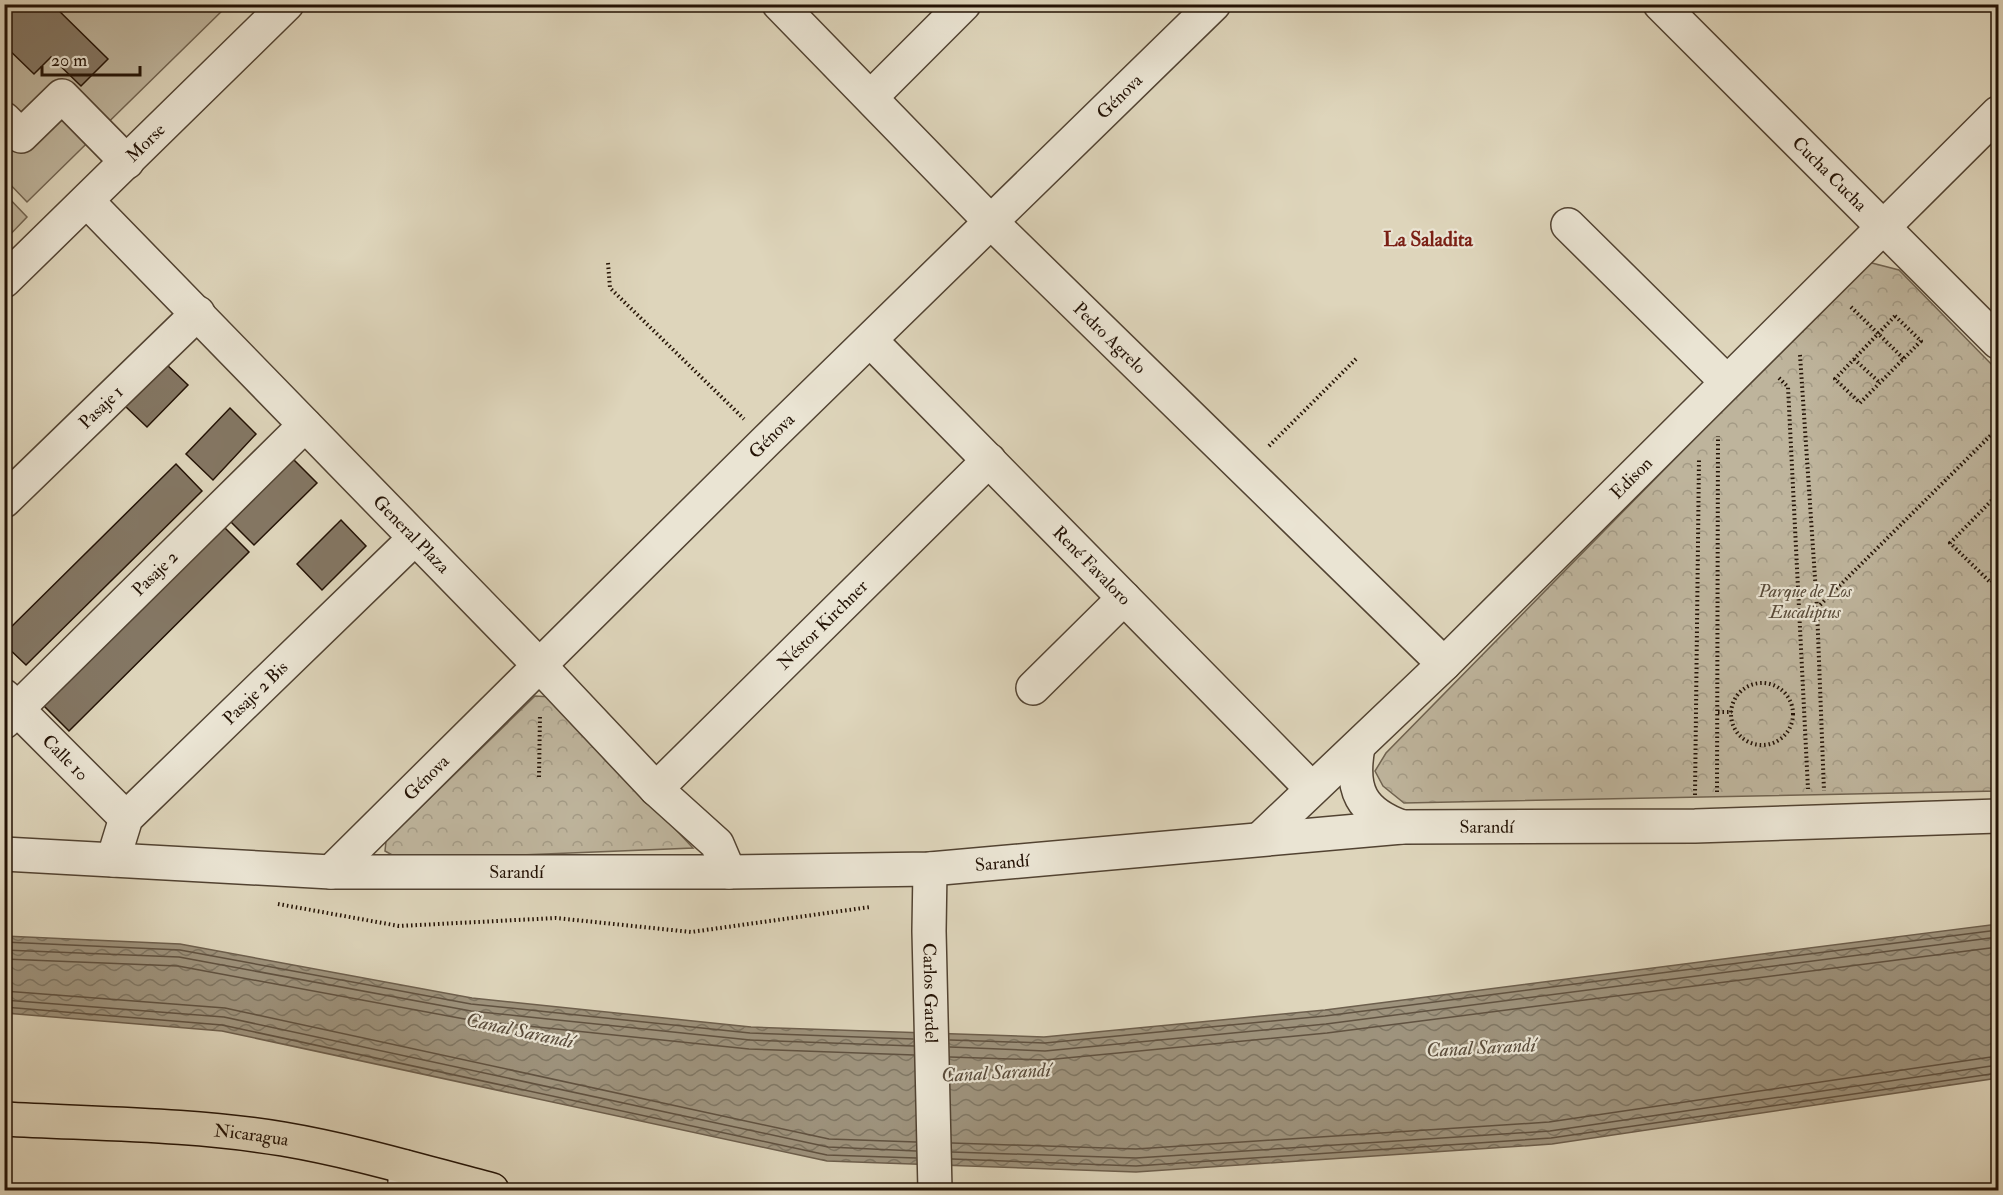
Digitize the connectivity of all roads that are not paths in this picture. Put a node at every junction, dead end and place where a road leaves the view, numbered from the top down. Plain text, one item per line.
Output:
1 (287, 4) edge
2 (779, 4) edge
3 (964, 4) edge
4 (1214, 4) edge
5 (1660, 4) edge
6 (871, 97) junction
7 (1998, 113) edge
8 (4, 119) edge
9 (127, 162) junction
10 (87, 201) junction
11 (992, 223) junction
12 (1568, 225) dead end
13 (1883, 226) junction
14 (4, 280) edge
15 (198, 313) junction
16 (871, 341) junction
17 (1998, 342) edge
18 (1727, 382) junction
19 (305, 425) junction
20 (989, 460) junction
21 (4, 501) edge
22 (415, 538) junction
23 (1124, 598) junction
24 (1444, 664) junction
25 (540, 666) junction
26 (1033, 688) dead end
27 (9, 709) edge
28 (1358, 747) junction
29 (656, 789) junction
30 (1312, 789) junction
31 (1998, 816) edge
32 (126, 818) junction
33 (1402, 827) junction
34 (1260, 839) junction
35 (4, 854) edge
36 (113, 860) junction
37 (930, 868) junction
38 (331, 872) junction
39 (729, 872) junction
40 (4, 1119) edge
41 (405, 1179) edge
42 (492, 1191) edge
43 (935, 1191) edge

1 - 9 street, Morse
2 - 6 street, Pedro Agrelo
3 - 6 street
4 - 11 street, Génova
5 - 13 street, Cucha Cucha
6 - 11 street, Pedro Agrelo
7 - 13 street, Edison
8 - 9 street
9 - 10 street, Morse
10 - 14 street, Morse
10 - 15 street, General Plaza
11 - 16 street, Génova
11 - 24 street, Pedro Agrelo
12 - 18 street
13 - 17 street, Cucha Cucha
13 - 18 street, Edison
15 - 19 street, General Plaza
15 - 21 street, Pasaje 1
16 - 20 street, René Favaloro
16 - 25 street, Génova
18 - 24 street, Edison
19 - 22 street, General Plaza
19 - 27 street, Pasaje 2
20 - 23 street, René Favaloro
20 - 29 street, Néstor Kirchner
22 - 25 street, General Plaza
22 - 32 street, Pasaje 2 Bis
23 - 26 street
23 - 30 street, René Favaloro
24 - 28 street, Edison
25 - 29 street, General Plaza
25 - 38 street, Génova
27 - 32 street, Calle 10
28 - 30 street, Edison
28 - 33 street
29 - 39 street, General Plaza
30 - 34 street, Edison
31 - 33 street, Sarandí
32 - 36 street, Pasaje 2 Bis
33 - 34 street, Sarandí
34 - 37 street, Sarandí
35 - 36 street, Sarandí
36 - 38 street, Sarandí
37 - 39 street, Sarandí
37 - 43 street, Carlos Gardel
38 - 39 street, Sarandí
40 - 41 main road, Nicaragua
41 - 42 main road, Nicaragua

